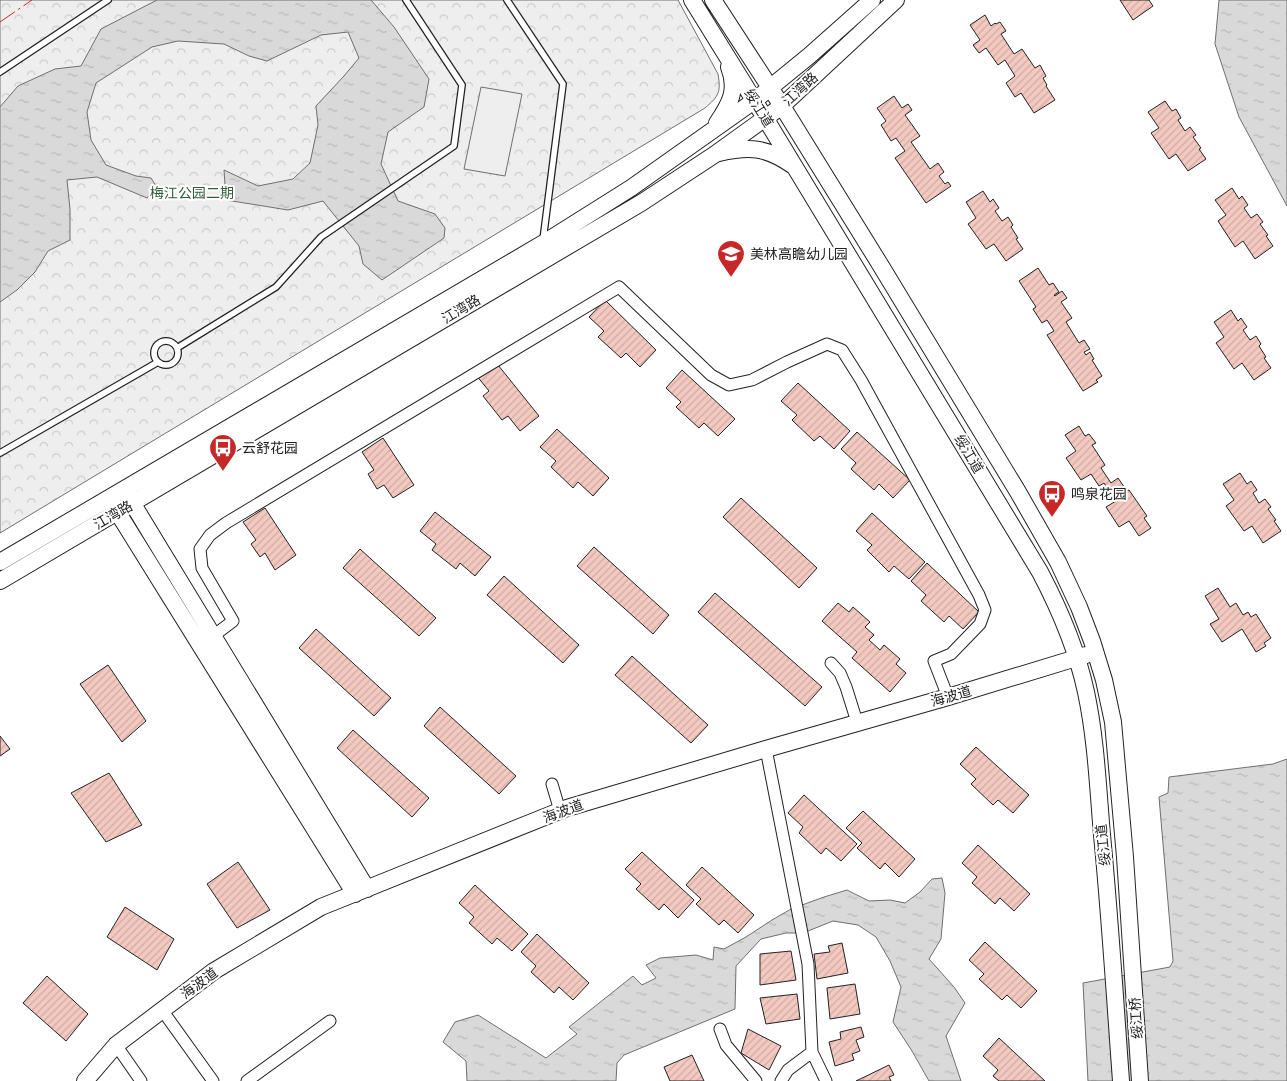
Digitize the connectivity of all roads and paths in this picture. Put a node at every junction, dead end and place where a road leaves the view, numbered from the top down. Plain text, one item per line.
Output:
1 (108, 0) edge
2 (406, 0) edge
3 (508, 0) edge
4 (692, 0) edge
5 (713, 0) edge
6 (872, 0) edge
7 (896, 0) edge
8 (741, 44) junction
9 (725, 54) junction
10 (0, 72) edge
11 (770, 88) junction
12 (751, 100) junction
13 (782, 106) junction
14 (764, 123) junction
15 (738, 126) junction
16 (703, 137) junction
17 (714, 154) junction
18 (812, 154) junction
19 (795, 167) junction
20 (542, 244) junction
21 (177, 348) junction
22 (158, 362) junction
23 (0, 453) edge
24 (124, 490) junction
25 (132, 504) junction
26 (114, 505) junction
27 (0, 562) edge
28 (0, 581) edge
29 (207, 640) junction
30 (1096, 652) junction
31 (1077, 658) junction
32 (831, 663) dead end
33 (948, 697) junction
34 (856, 722) junction
35 (766, 749) junction
36 (552, 784) dead end
37 (560, 811) junction
38 (361, 891) junction
39 (1132, 955) joint
40 (1112, 957) joint
41 (162, 1010) junction
42 (330, 1021) dead end
43 (720, 1029) dead end
44 (116, 1045) junction
45 (812, 1052) junction
46 (85, 1081) edge
47 (142, 1081) edge
48 (214, 1081) edge
49 (246, 1081) edge
50 (756, 1081) edge
51 (781, 1081) edge
52 (826, 1081) edge
53 (1121, 1081) edge
54 (1140, 1081) edge

1 - 10 lane
2 - 21 lane
3 - 20 lane
4 - 9 main road, 绥江道
5 - 8 main road, 绥江道
6 - 11 main road, 江湾路
7 - 13 main road, 江湾路
8 - 11 main road, 绥江道
8 - 12 main road
9 - 12 main road, 绥江道
9 - 16 main road
11 - 12 main road, 江湾路
11 - 13 main road, 绥江道
12 - 14 main road, 绥江道
12 - 15 main road
12 - 16 main road, 江湾路
13 - 14 main road, 江湾路
13 - 18 main road, 绥江道
14 - 15 main road
14 - 17 main road, 江湾路
14 - 18 main road
14 - 19 main road, 绥江道
15 - 16 main road
15 - 17 main road
16 - 20 main road, 江湾路
17 - 19 main road
17 - 25 main road, 江湾路
18 - 30 main road, 绥江道
19 - 31 main road, 绥江道
20 - 24 main road, 江湾路
21 - 22 lane
21 - 22 lane
22 - 23 lane
24 - 25 main road
24 - 26 main road, 江湾路
25 - 26 main road, 江湾路
25 - 29 main road
26 - 27 main road, 江湾路
26 - 28 main road, 江湾路
26 - 29 main road
29 - 33 street
29 - 38 main road
30 - 31 main road, 海波道
30 - 39 main road, 绥江道
31 - 33 main road, 海波道
31 - 40 main road, 绥江道
32 - 34 street
33 - 34 main road, 海波道
34 - 35 main road, 海波道
35 - 37 main road, 海波道
35 - 45 street
36 - 37 street
37 - 38 main road, 海波道
38 - 41 main road, 海波道
39 - 54 main road, 绥江桥
40 - 53 main road, 绥江桥
41 - 44 main road, 海波道
41 - 48 street
42 - 49 street
43 - 50 street
44 - 46 main road, 海波道
44 - 47 street
45 - 51 street
45 - 52 street

